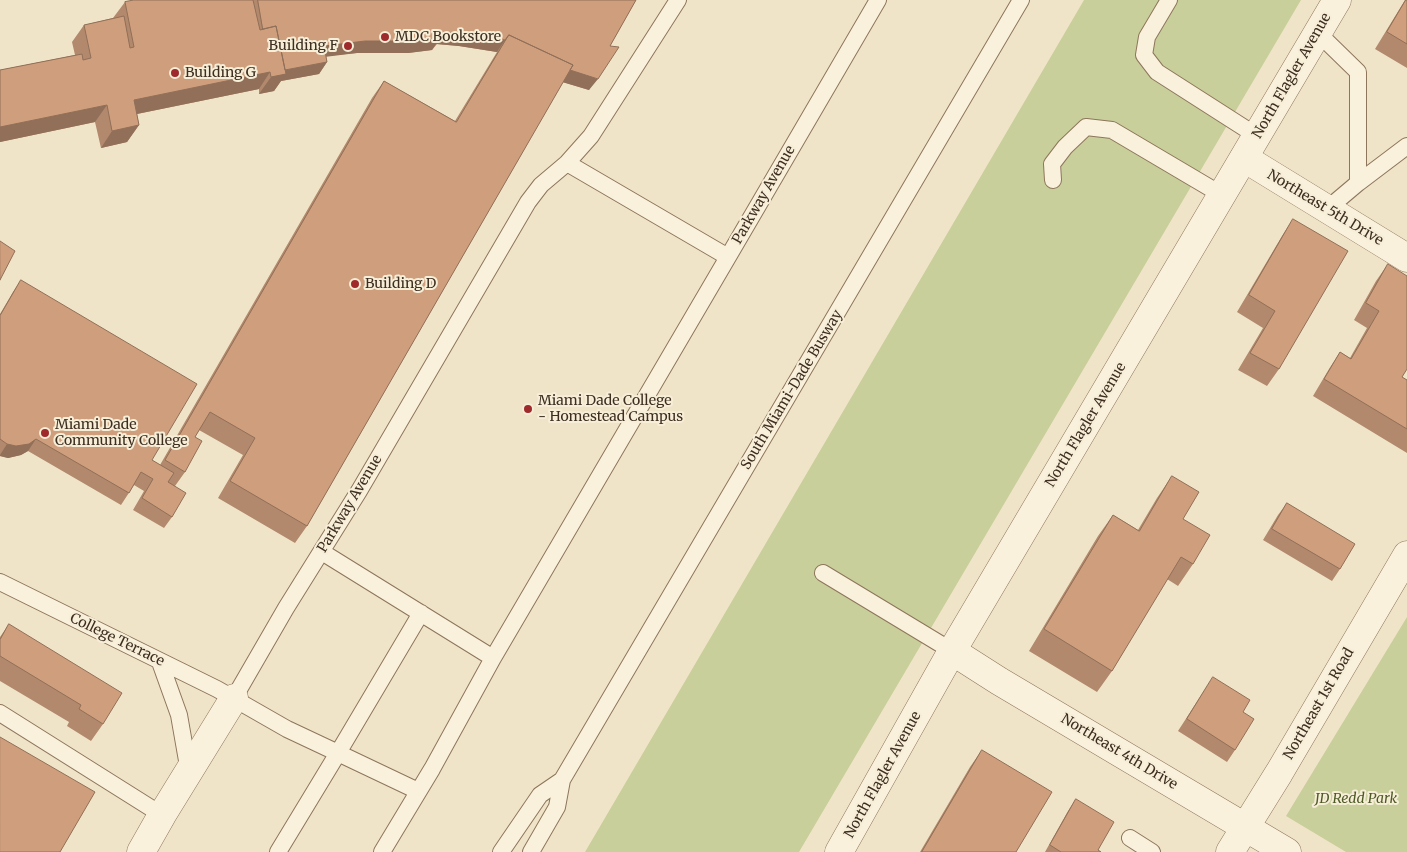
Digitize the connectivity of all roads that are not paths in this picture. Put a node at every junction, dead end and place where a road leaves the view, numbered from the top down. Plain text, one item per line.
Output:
1 (678, 0) edge
2 (878, 0) edge
3 (1021, 0) edge
4 (1169, 0) edge
5 (1337, 0) edge
6 (1318, 33) junction
7 (1407, 146) edge
8 (1250, 147) junction
9 (567, 162) junction
10 (1053, 180) dead end
11 (1358, 183) junction
12 (1222, 195) junction
13 (1326, 210) junction
14 (728, 257) junction
15 (1407, 258) edge
16 (322, 552) junction
17 (1407, 555) edge
18 (823, 572) dead end
19 (0, 582) edge
20 (421, 613) junction
21 (952, 651) junction
22 (492, 658) junction
23 (160, 662) junction
24 (234, 698) junction
25 (0, 713) edge
26 (338, 753) junction
27 (189, 772) junction
28 (562, 780) junction
29 (418, 791) junction
30 (162, 815) junction
31 (1246, 827) junction
32 (1130, 838) dead end
33 (141, 852) edge
34 (278, 852) edge
35 (382, 852) edge
36 (501, 852) edge
37 (531, 852) edge
38 (839, 852) edge
39 (1152, 852) edge
40 (1230, 852) edge
41 (1287, 852) edge

1 - 9 lane, Parkway Avenue
2 - 14 lane, Parkway Avenue
3 - 28 lane, South Miami-Dade Busway
4 - 8 lane
5 - 6 street, North Flagler Avenue
6 - 8 street, North Flagler Avenue
6 - 11 lane
7 - 11 lane
8 - 12 street, North Flagler Avenue
8 - 13 street, Northeast 5th Drive
9 - 14 lane, Parkway Avenue
9 - 16 lane, Parkway Avenue
10 - 12 lane
11 - 13 lane
12 - 21 street, North Flagler Avenue
13 - 15 street, Northeast 5th Drive
14 - 22 lane
16 - 20 lane
16 - 24 lane, Parkway Avenue
17 - 31 street, Northeast 1st Road
18 - 21 lane
19 - 23 lane, College Terrace
20 - 22 lane
20 - 26 lane
21 - 31 street, Northeast 4th Drive
21 - 38 street, North Flagler Avenue
22 - 29 lane
23 - 24 lane, College Terrace
23 - 27 lane
24 - 26 lane, College Terrace
24 - 27 street, Parkway Avenue
25 - 30 lane
26 - 29 lane, College Terrace
26 - 34 lane
27 - 30 street, Parkway Avenue
28 - 36 lane, South Miami-Dade Busway
28 - 37 lane, South Miami-Dade Busway
29 - 35 lane
30 - 33 street, Parkway Avenue
31 - 40 street, Northeast 1st Road
31 - 41 street, Northeast 4th Drive
32 - 39 lane

